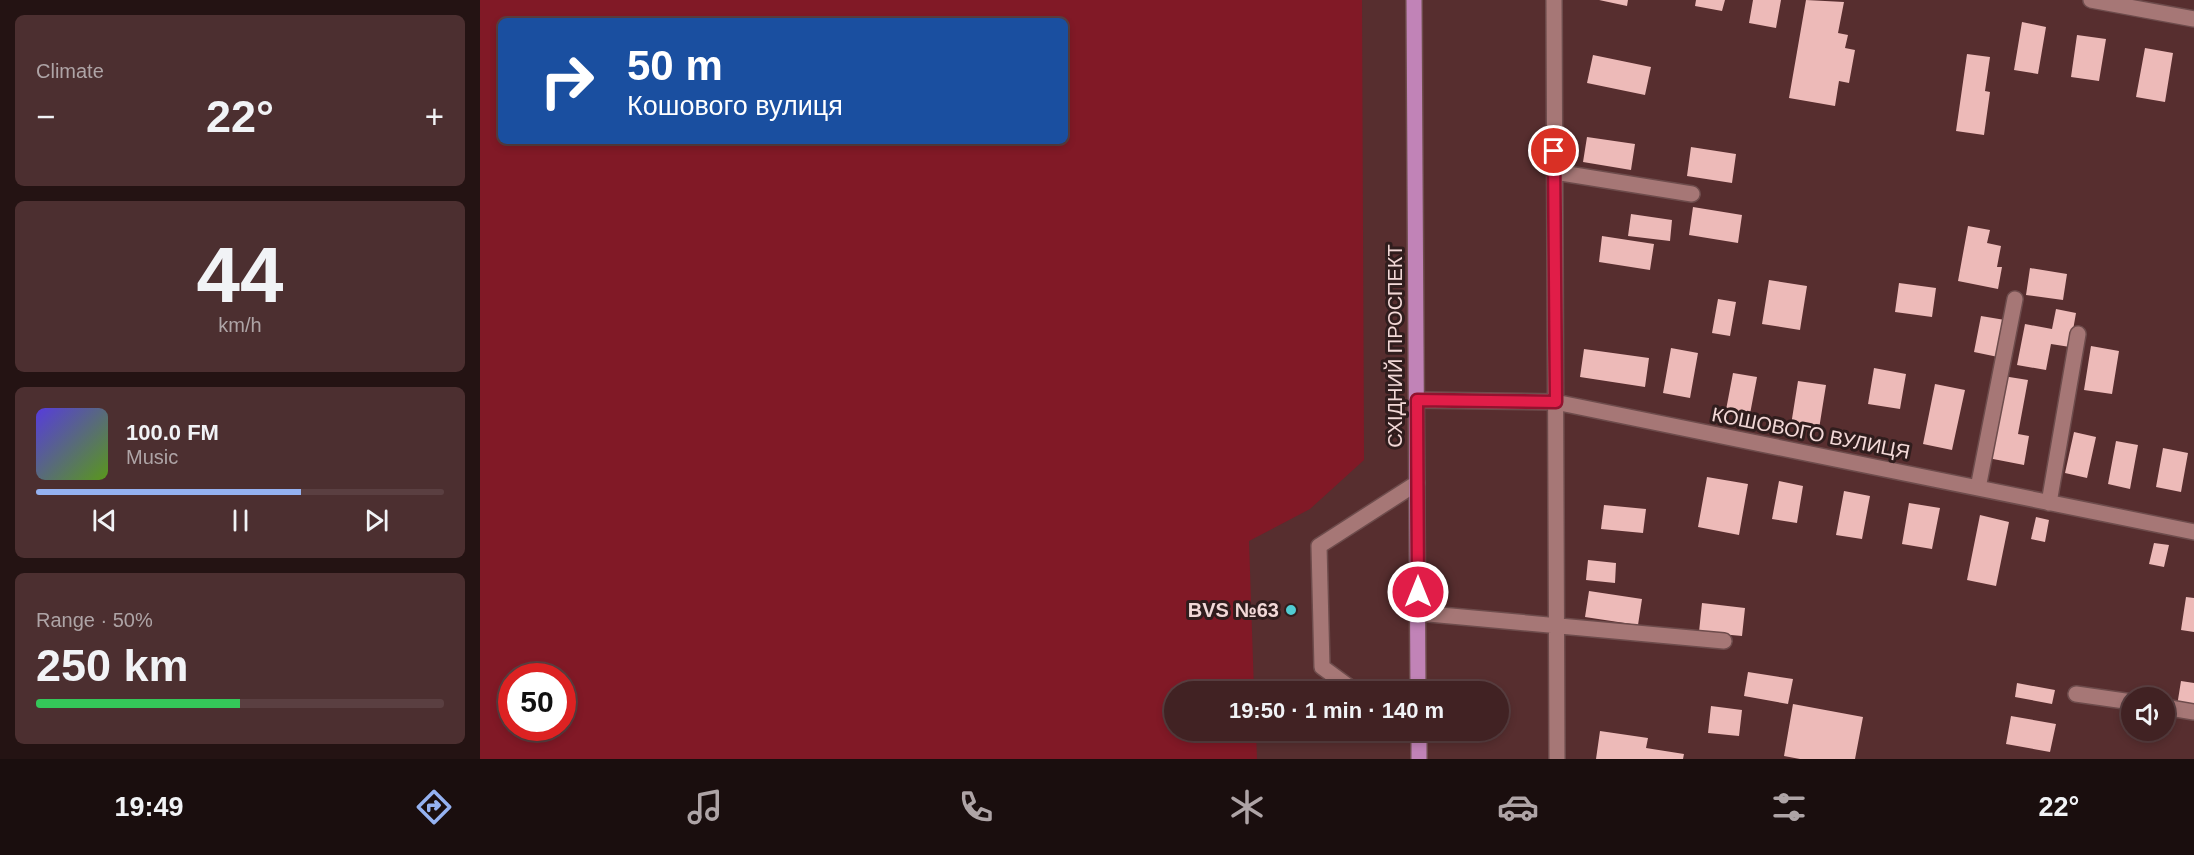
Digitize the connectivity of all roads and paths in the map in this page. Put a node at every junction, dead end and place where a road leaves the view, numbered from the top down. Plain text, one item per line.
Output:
1 (1414, 0) edge
2 (1554, 0) edge
3 (2091, 0) edge
4 (2194, 19) edge
5 (1555, 172) junction
6 (1692, 194) dead end
7 (2015, 299) dead end
8 (2078, 334) dead end
9 (1417, 400) junction
10 (1556, 402) junction
11 (1417, 483) junction
12 (1978, 488) junction
13 (2049, 503) junction
14 (2194, 532) edge
15 (1418, 614) junction
16 (1557, 626) junction
17 (1724, 641) dead end
18 (1341, 681) edge
19 (1418, 681) edge
20 (2076, 694) dead end
21 (2121, 700) edge
22 (2175, 709) edge
23 (2194, 712) edge
24 (1419, 741) edge
25 (1419, 759) edge
26 (1557, 759) edge

1 - 9 main road, СХІДНИЙ ПРОСПЕКТ
2 - 5 street
3 - 4 street
5 - 6 street
5 - 10 street
7 - 12 street
8 - 13 street
9 - 10 street, КОШОВОГО ВУЛИЦЯ
9 - 11 main road, СХІДНИЙ ПРОСПЕКТ
10 - 12 street, КОШОВОГО ВУЛИЦЯ
10 - 16 street
11 - 15 main road, СХІДНИЙ ПРОСПЕКТ
11 - 18 street
12 - 13 street, КОШОВОГО ВУЛИЦЯ
13 - 14 street, КОШОВОГО ВУЛИЦЯ
15 - 16 street
15 - 19 main road, СХІДНИЙ ПРОСПЕКТ
16 - 17 street
16 - 26 street
20 - 21 street
22 - 23 street
24 - 25 main road

